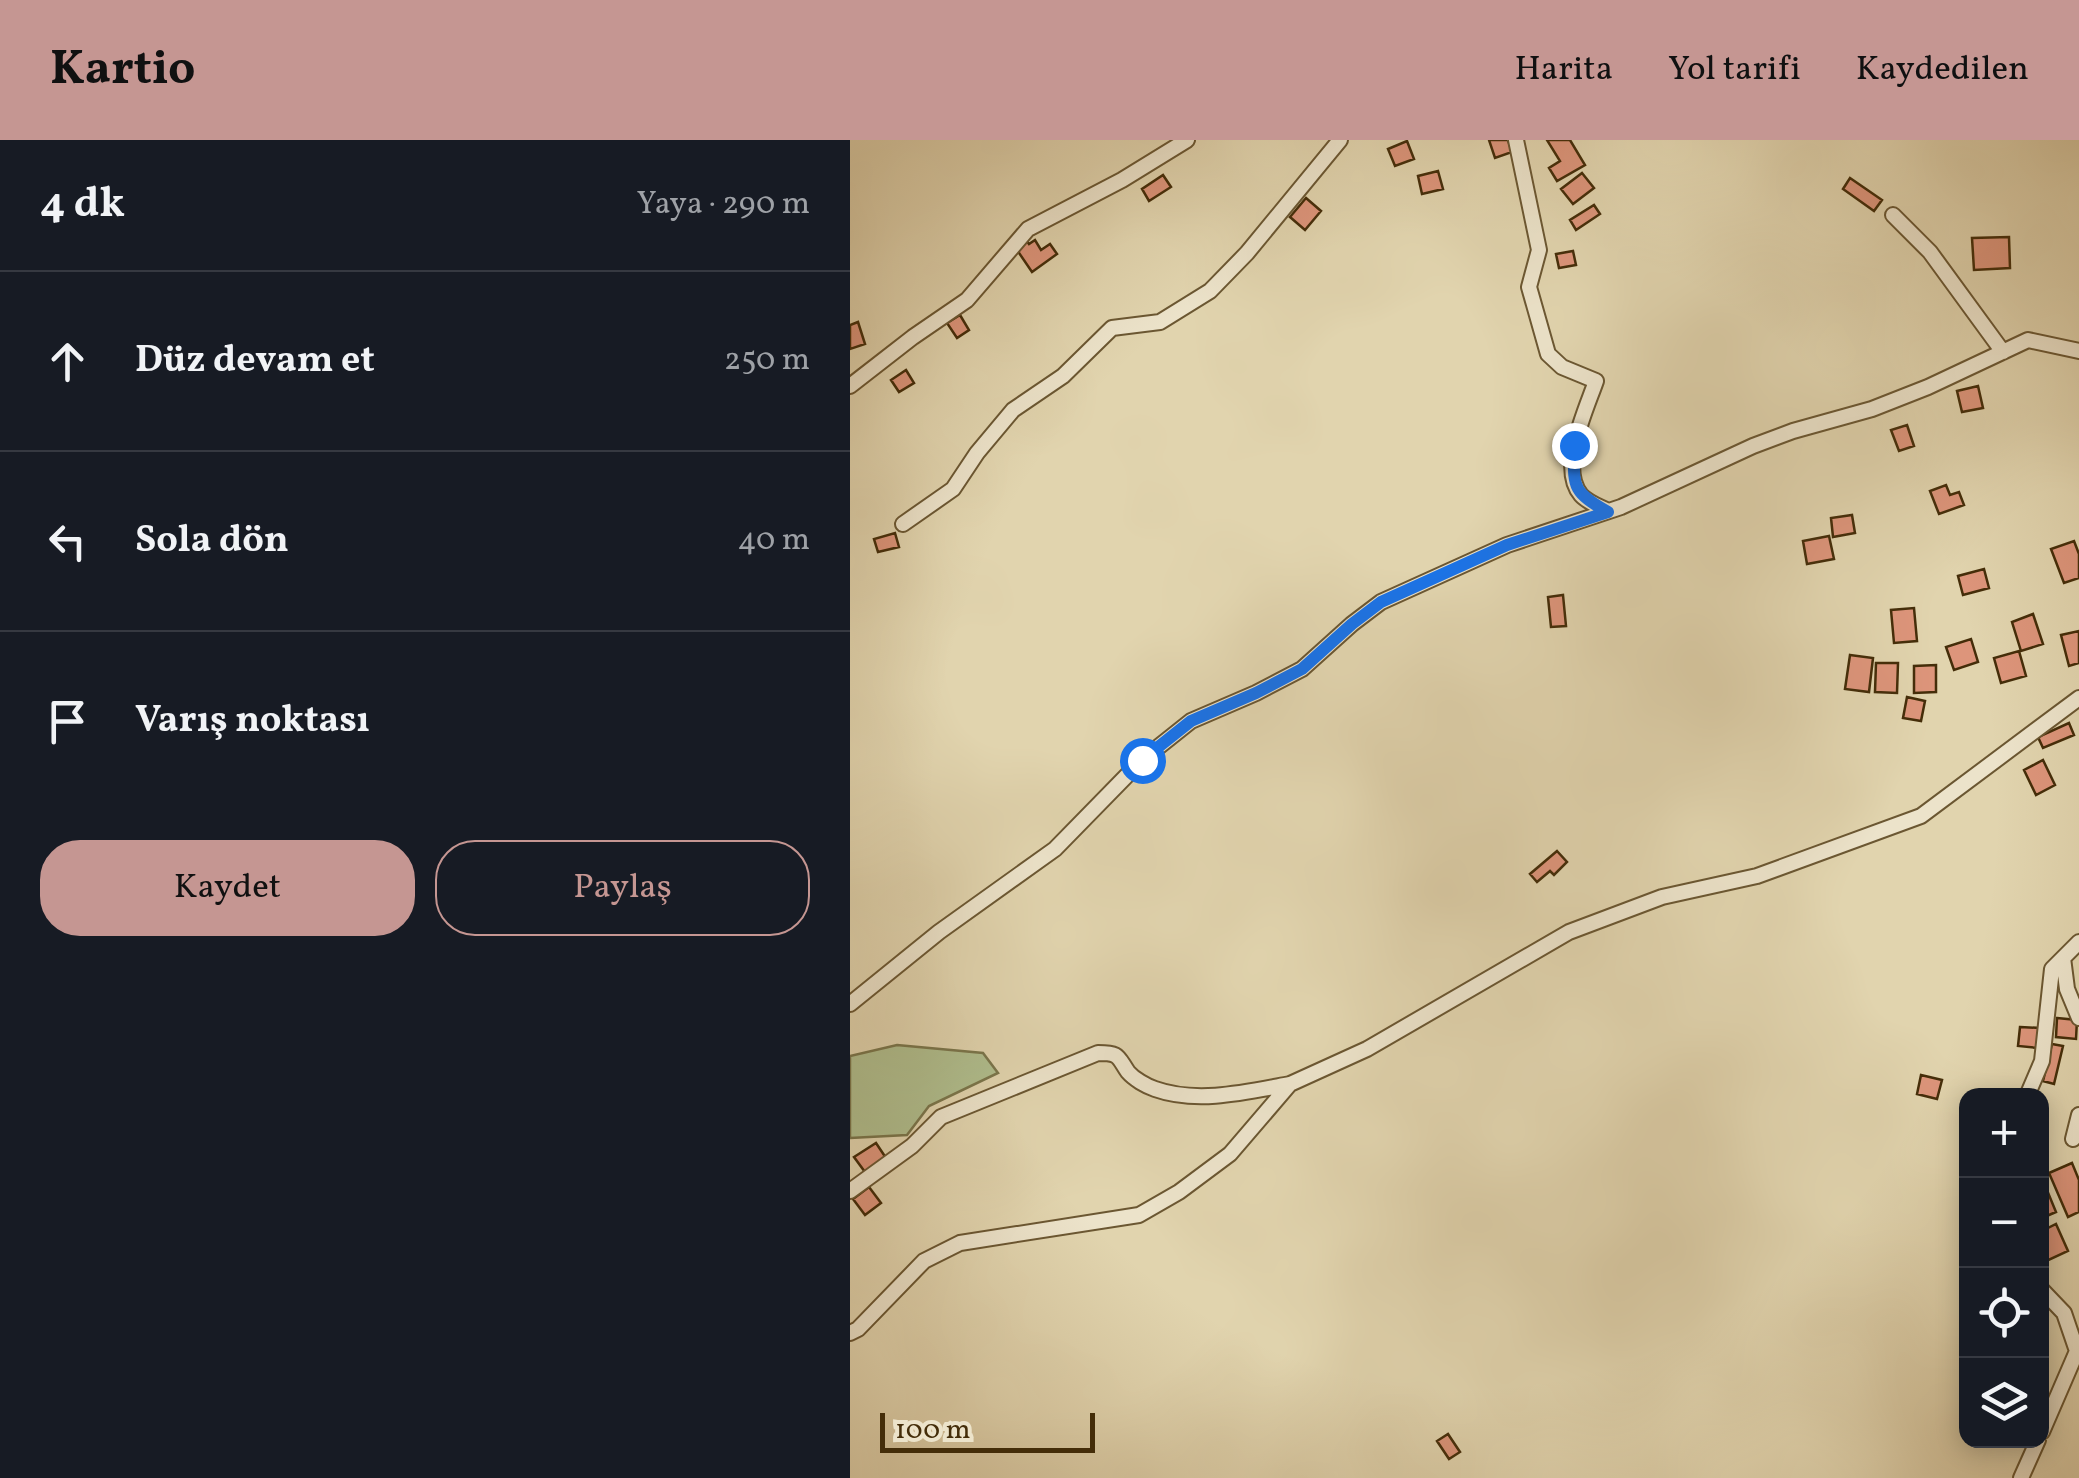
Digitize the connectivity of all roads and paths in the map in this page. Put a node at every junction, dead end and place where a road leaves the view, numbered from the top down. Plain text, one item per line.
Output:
1 (1188, 140) edge
2 (1340, 140) edge
3 (1516, 140) edge
4 (1893, 215) dead end
5 (2079, 351) edge
6 (2003, 352) junction
7 (850, 386) edge
8 (1608, 512) junction
9 (903, 524) dead end
10 (2079, 698) edge
11 (2079, 942) edge
12 (2064, 958) junction
13 (850, 1004) edge
14 (2079, 1018) edge
15 (1290, 1084) junction
16 (2030, 1088) edge
17 (2079, 1115) edge
18 (2073, 1139) dead end
19 (850, 1191) edge
20 (2049, 1297) edge
21 (850, 1334) edge
22 (2049, 1416) edge
23 (2034, 1448) edge
24 (2021, 1478) edge

1 - 7 street
2 - 9 street
3 - 8 street
4 - 6 street
5 - 6 street
6 - 8 street
8 - 13 street
10 - 15 street
11 - 12 street
12 - 14 street
12 - 16 street
15 - 19 street
15 - 21 street
17 - 18 street
20 - 22 street
23 - 24 street

